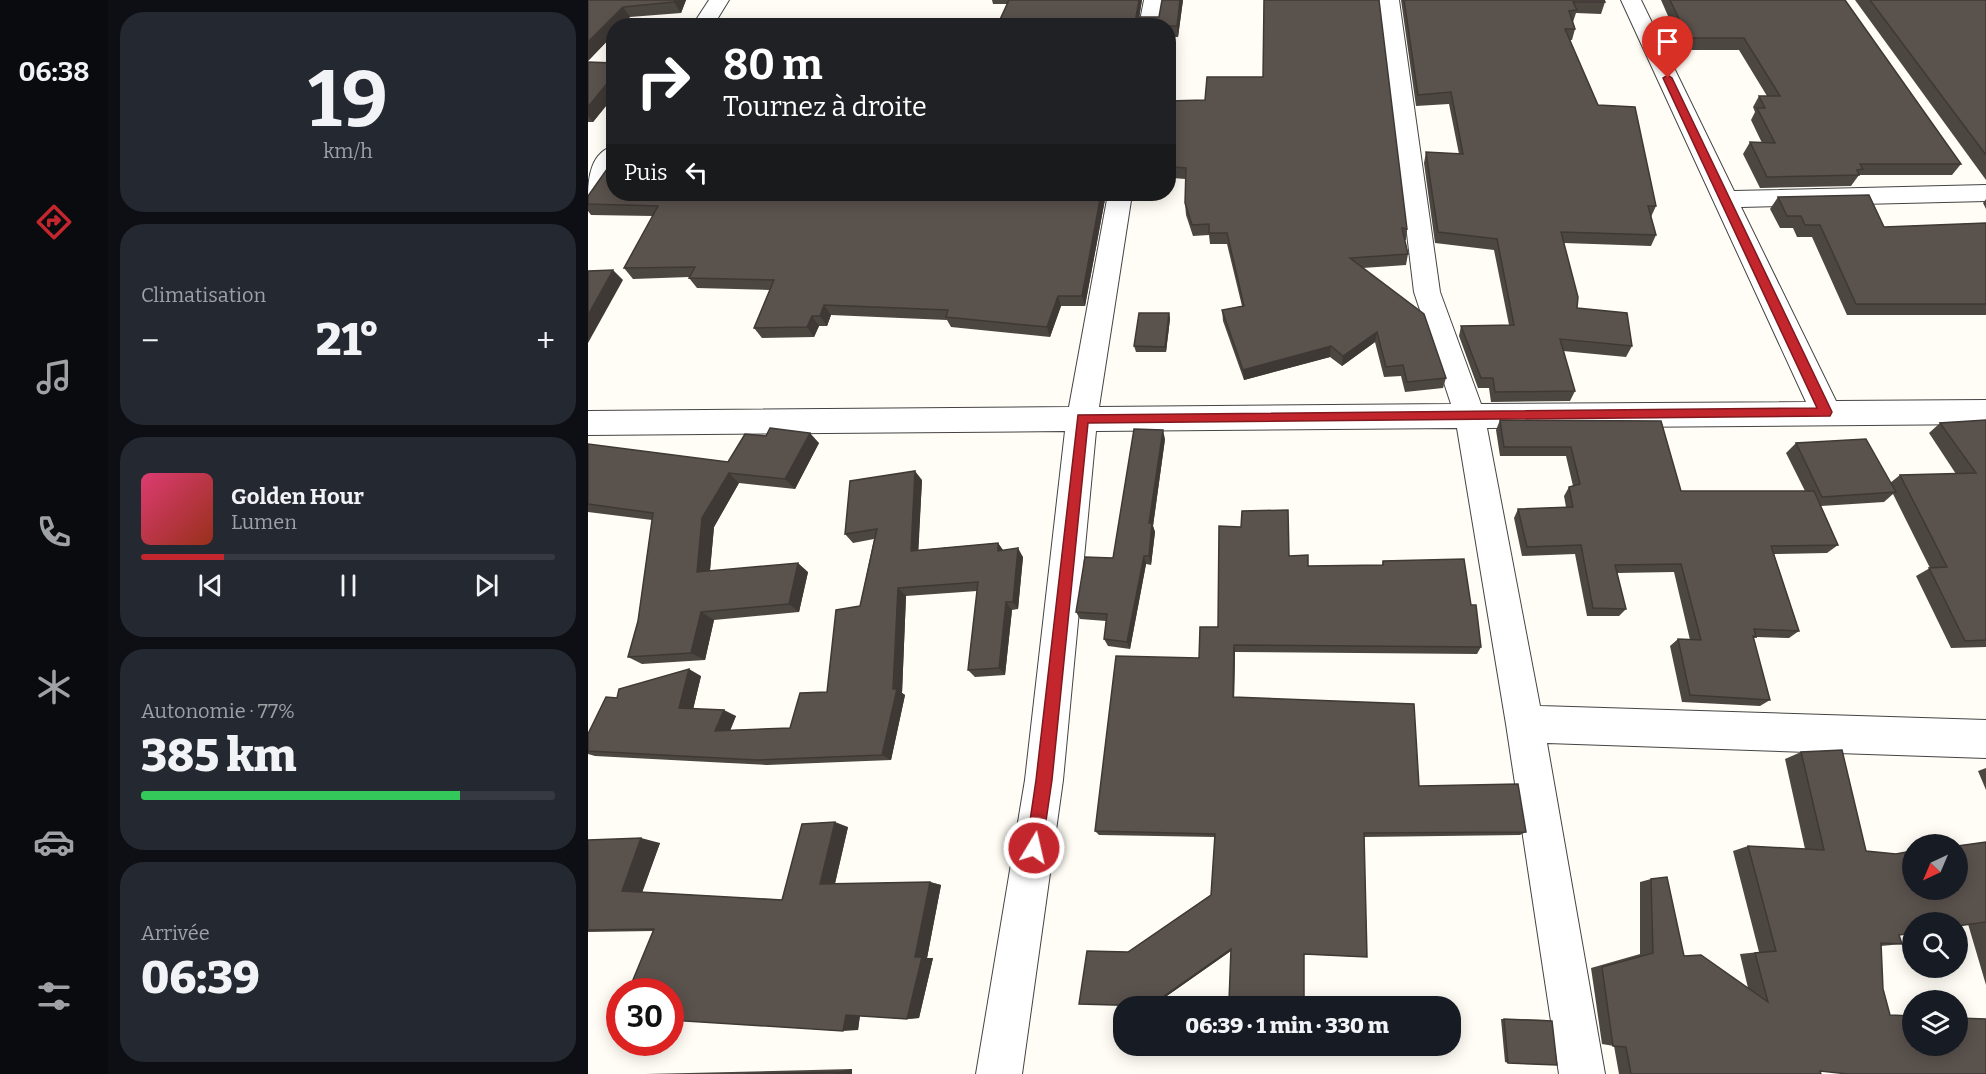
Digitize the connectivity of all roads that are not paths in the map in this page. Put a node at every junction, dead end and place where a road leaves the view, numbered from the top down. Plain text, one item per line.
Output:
1 (719, 0) edge
2 (1154, 0) edge
3 (1389, 0) edge
4 (1630, 0) edge
5 (707, 18) edge
6 (1151, 18) edge
7 (606, 164) edge
8 (1978, 186) edge
9 (588, 189) edge
10 (1725, 199) junction
11 (1119, 201) edge
12 (1826, 412) junction
13 (1986, 412) edge
14 (1470, 415) junction
15 (1082, 418) junction
16 (588, 423) edge
17 (1525, 724) junction
18 (1986, 739) edge
19 (999, 1074) edge
20 (1582, 1074) edge

1 - 5 street
2 - 6 street
3 - 14 street
4 - 10 street
7 - 9 street
8 - 10 street
10 - 12 street
11 - 15 street
12 - 13 street
12 - 14 street
14 - 15 street
14 - 17 street
15 - 16 street
15 - 19 street
17 - 18 street
17 - 20 street

